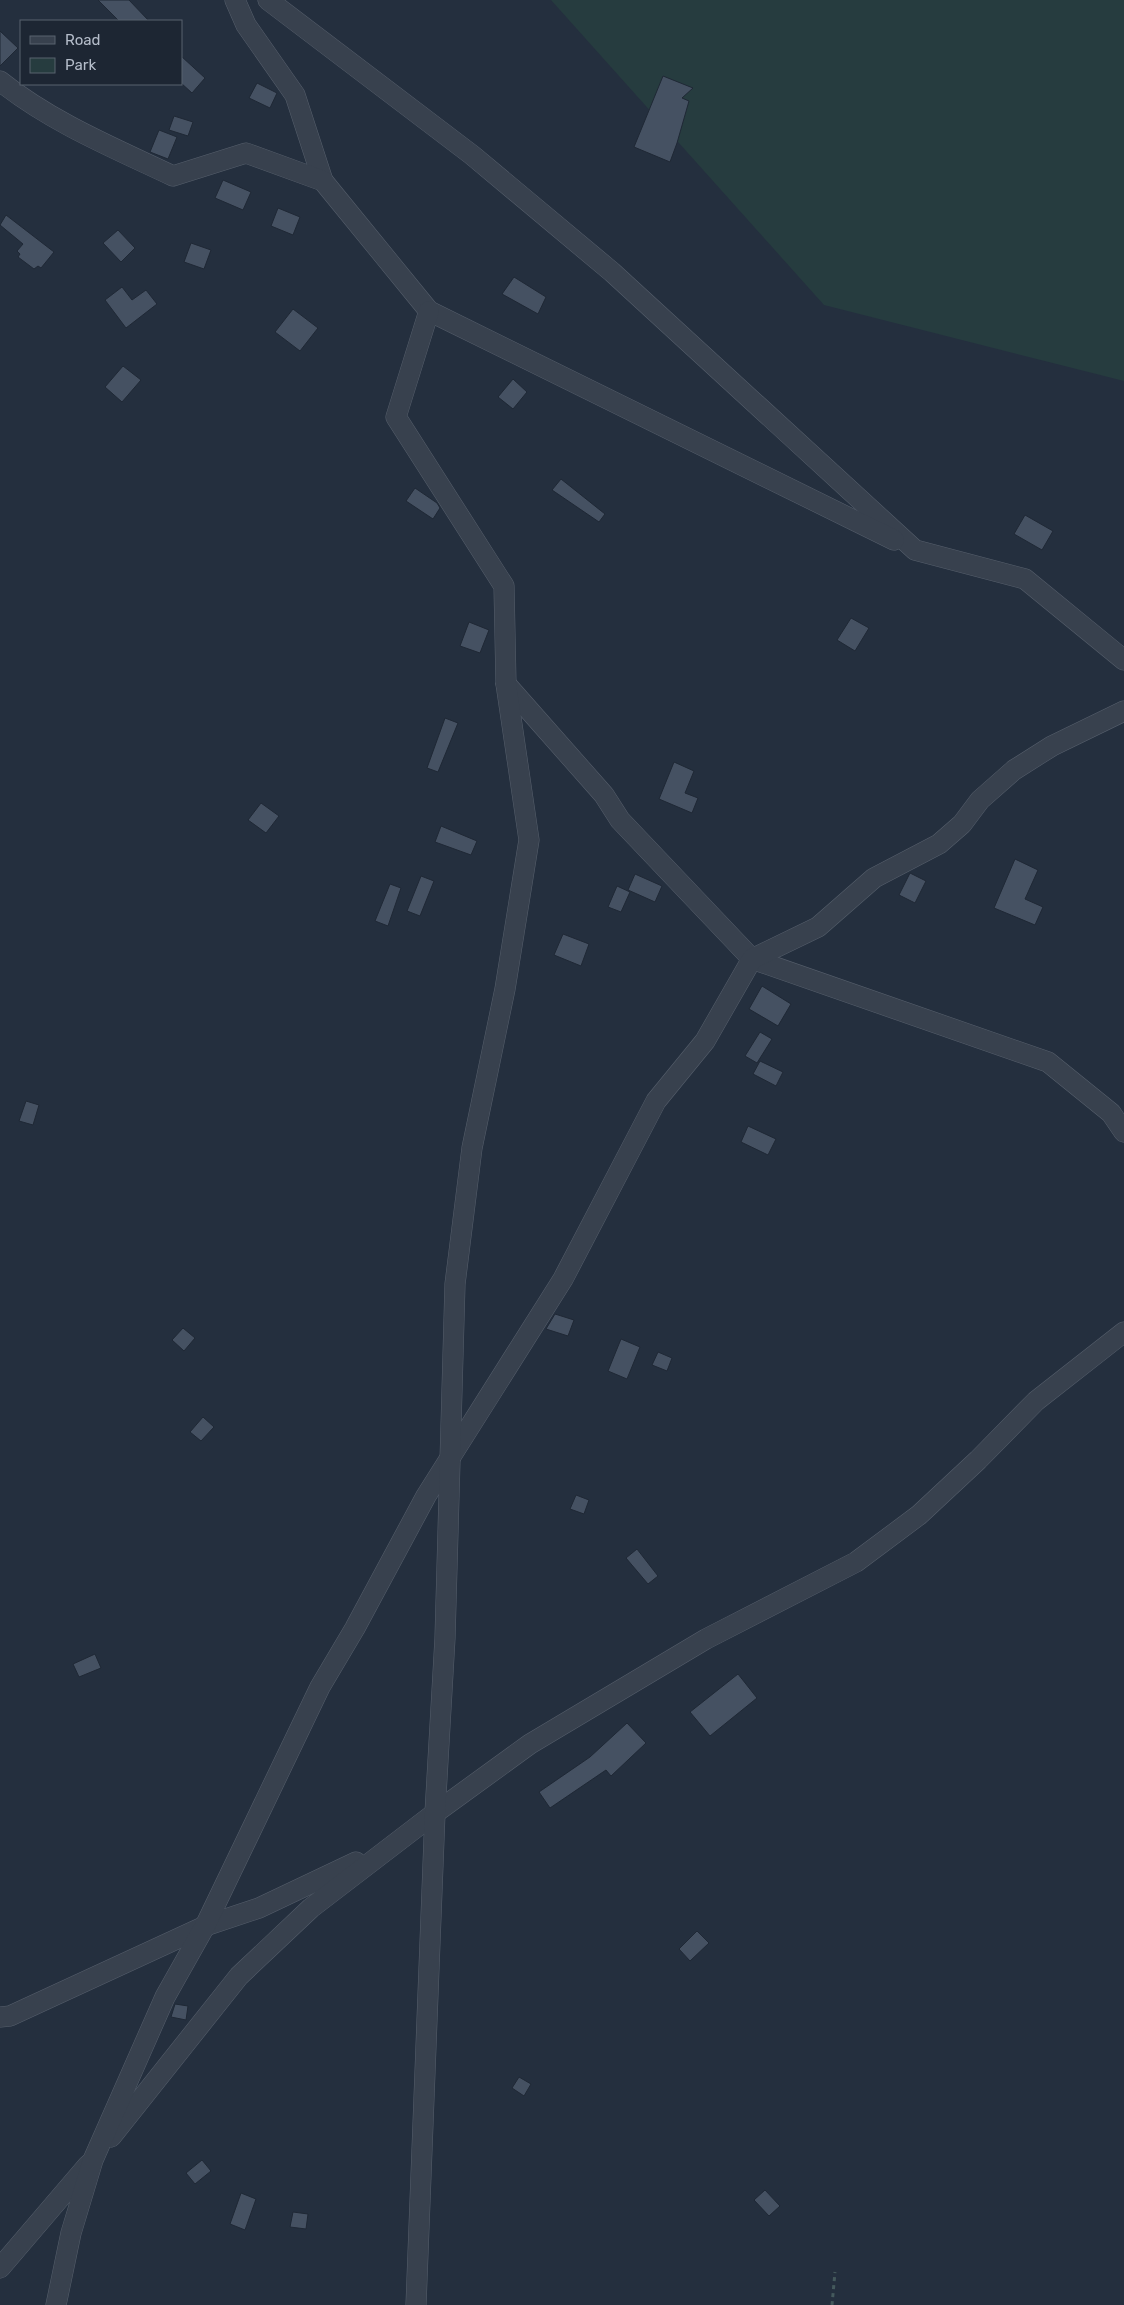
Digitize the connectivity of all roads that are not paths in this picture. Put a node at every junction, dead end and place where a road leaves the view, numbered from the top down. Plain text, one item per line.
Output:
1 (235, 0) edge
2 (268, 0) edge
3 (0, 81) edge
4 (322, 181) junction
5 (429, 312) junction
6 (915, 550) junction
7 (1124, 660) edge
8 (506, 684) junction
9 (1124, 711) edge
10 (752, 959) junction
11 (1124, 1132) edge
12 (1124, 1332) edge
13 (450, 1456) junction
14 (434, 1813) junction
15 (392, 1845) junction
16 (205, 1926) junction
17 (0, 2017) edge
18 (93, 2160) junction
19 (0, 2268) edge
20 (56, 2305) edge
21 (416, 2305) edge

1 - 4 street
2 - 6 street
3 - 4 street
4 - 5 street
5 - 6 street
5 - 8 street
6 - 7 street
8 - 10 street
8 - 13 street
9 - 10 street
10 - 11 street
10 - 13 street
12 - 14 street
13 - 14 street
13 - 16 street
14 - 15 street
14 - 21 street
15 - 16 street
15 - 18 street
16 - 17 street
16 - 18 street
18 - 19 street
18 - 20 street

